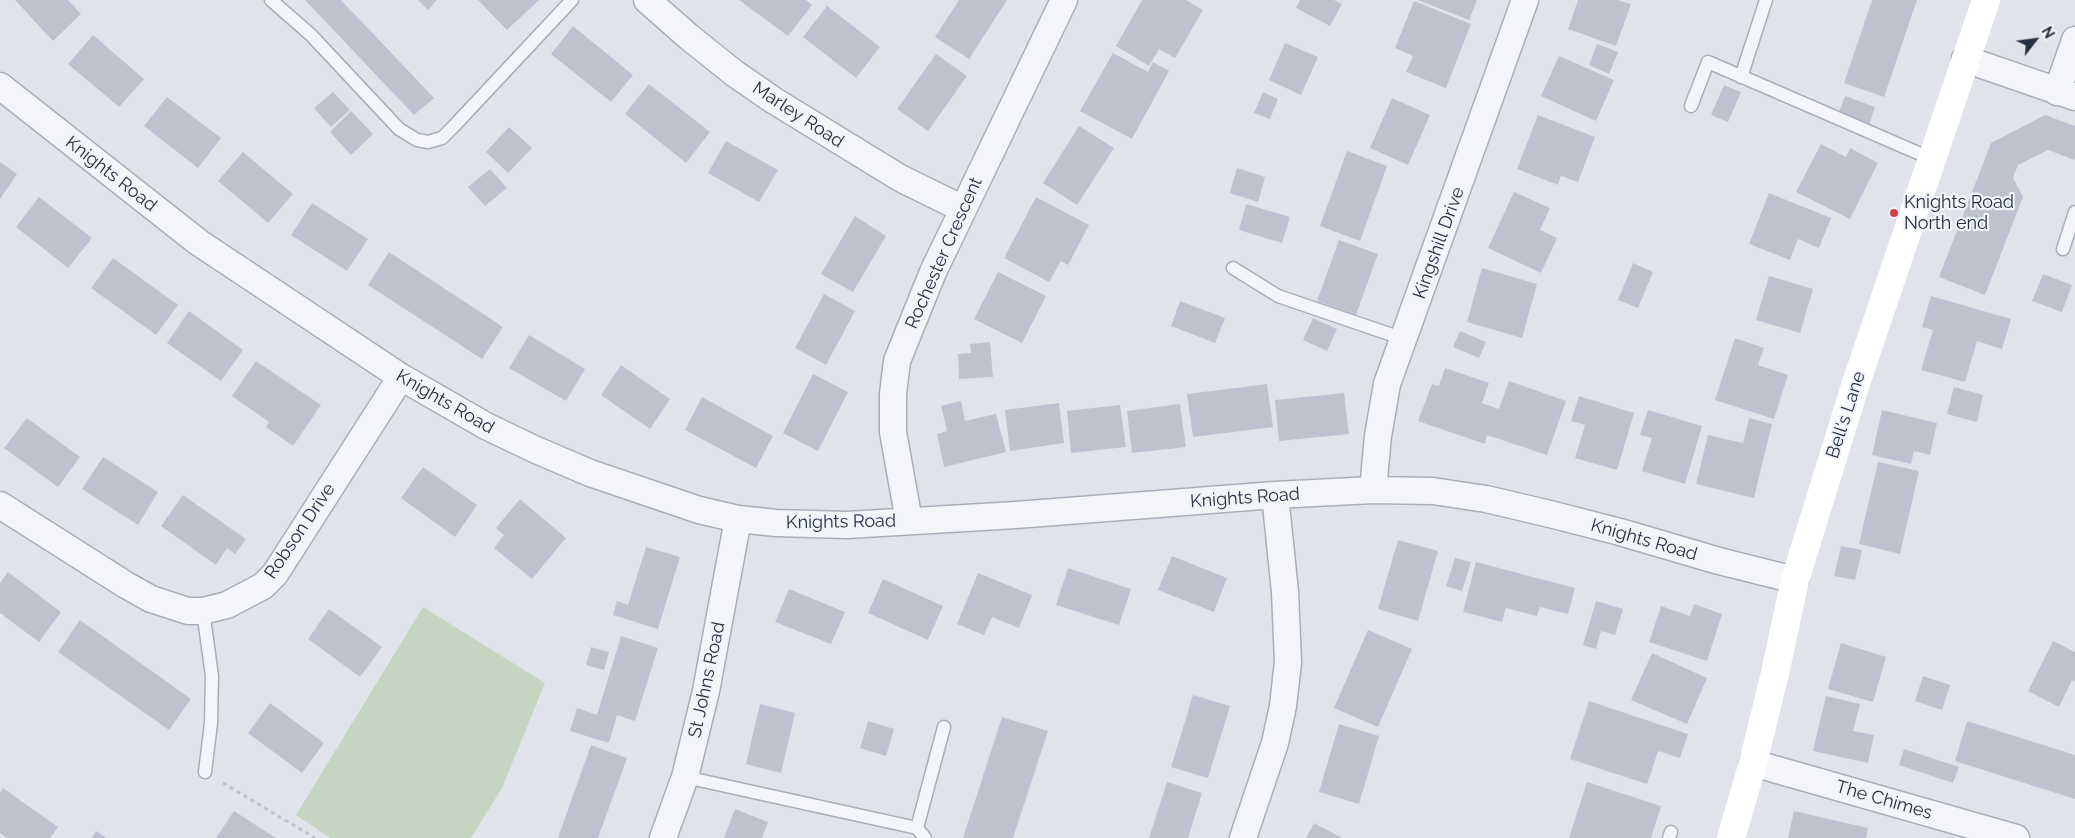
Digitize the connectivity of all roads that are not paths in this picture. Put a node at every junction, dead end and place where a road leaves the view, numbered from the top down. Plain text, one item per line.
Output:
1 (271, 0) edge
2 (572, 0) edge
3 (647, 0) edge
4 (1064, 0) edge
5 (1525, 0) edge
6 (1766, 0) edge
7 (1986, 0) edge
8 (2075, 40) edge
9 (1965, 59) junction
10 (1741, 77) junction
11 (0, 86) edge
12 (2066, 94) edge
13 (1691, 106) dead end
14 (1932, 159) junction
15 (963, 209) junction
16 (2075, 212) edge
17 (2063, 249) dead end
18 (1234, 268) dead end
19 (1404, 339) junction
20 (401, 377) junction
21 (1373, 490) junction
22 (1275, 495) junction
23 (0, 505) edge
24 (738, 519) junction
25 (909, 522) junction
26 (1795, 580) junction
27 (203, 611) junction
28 (944, 727) dead end
29 (1753, 763) junction
30 (205, 772) road end
31 (685, 777) junction
32 (921, 833) edge
33 (663, 838) edge
34 (1243, 838) edge
35 (1731, 838) edge
36 (2016, 838) edge

1 - 2 lane
3 - 15 street, Marley Road
4 - 15 street, Rochester Crescent
5 - 19 street, Kingshill Drive
6 - 10 lane
7 - 9 street, Bell's Lane
8 - 12 street
9 - 12 street
9 - 14 street, Bell's Lane
10 - 13 lane
10 - 14 lane
11 - 20 street, Knights Road
14 - 26 street, Bell's Lane
15 - 25 street, Rochester Crescent
16 - 17 lane
18 - 19 lane
19 - 21 street, Kingshill Drive
20 - 24 street, Knights Road
20 - 27 street, Robson Drive
21 - 22 street, Knights Road
21 - 26 street, Knights Road
22 - 25 street, Knights Road
22 - 34 street
23 - 27 street, Robson Drive
24 - 25 street, Knights Road
24 - 31 street, St Johns Road
26 - 29 street, Bell's Lane
27 - 30 lane
28 - 32 lane
29 - 35 street, Bell's Lane
29 - 36 street, The Chimes
31 - 32 lane
31 - 33 street, St Johns Road

